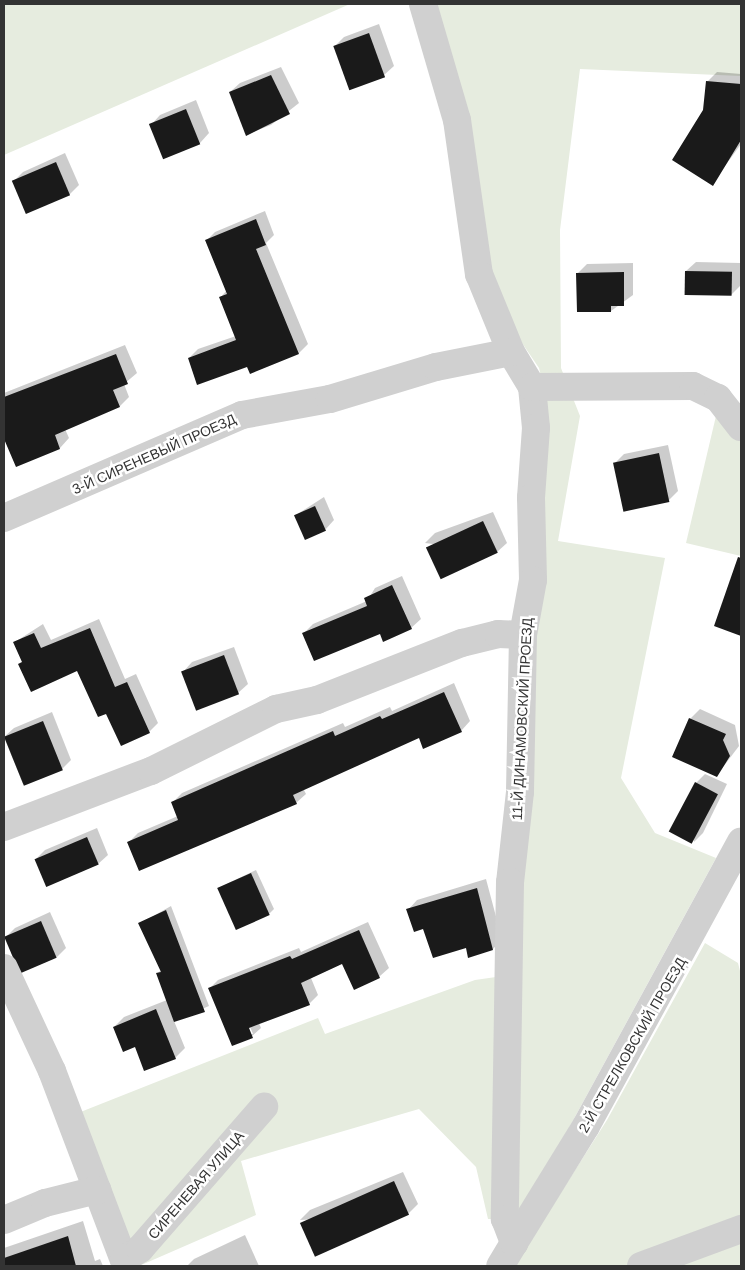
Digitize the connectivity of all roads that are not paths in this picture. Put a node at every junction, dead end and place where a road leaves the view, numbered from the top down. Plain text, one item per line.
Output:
1 (423, 4) edge
2 (511, 352) junction
3 (532, 387) junction
4 (741, 427) edge
5 (4, 518) edge
6 (523, 635) junction
7 (4, 827) edge
8 (741, 842) edge
9 (4, 968) edge
10 (264, 1107) dead end
11 (96, 1190) junction
12 (4, 1220) edge
13 (741, 1229) edge
14 (514, 1243) junction
15 (125, 1263) edge
16 (500, 1266) edge
17 (641, 1266) edge

1 - 2 street, 11-Й ДИНАМОВСКИЙ ПРОЕЗД
2 - 3 street, 11-Й ДИНАМОВСКИЙ ПРОЕЗД
2 - 5 street, 3-Й СИРЕНЕВЫЙ ПРОЕЗД
3 - 4 street
3 - 6 street, 11-Й ДИНАМОВСКИЙ ПРОЕЗД
6 - 7 street
6 - 14 street, 11-Й ДИНАМОВСКИЙ ПРОЕЗД
8 - 14 street, 2-Й СТРЕЛКОВСКИЙ ПРОЕЗД
9 - 11 street
10 - 15 street, СИРЕНЕВАЯ УЛИЦА
11 - 12 street
11 - 15 street
13 - 17 street
14 - 16 street

